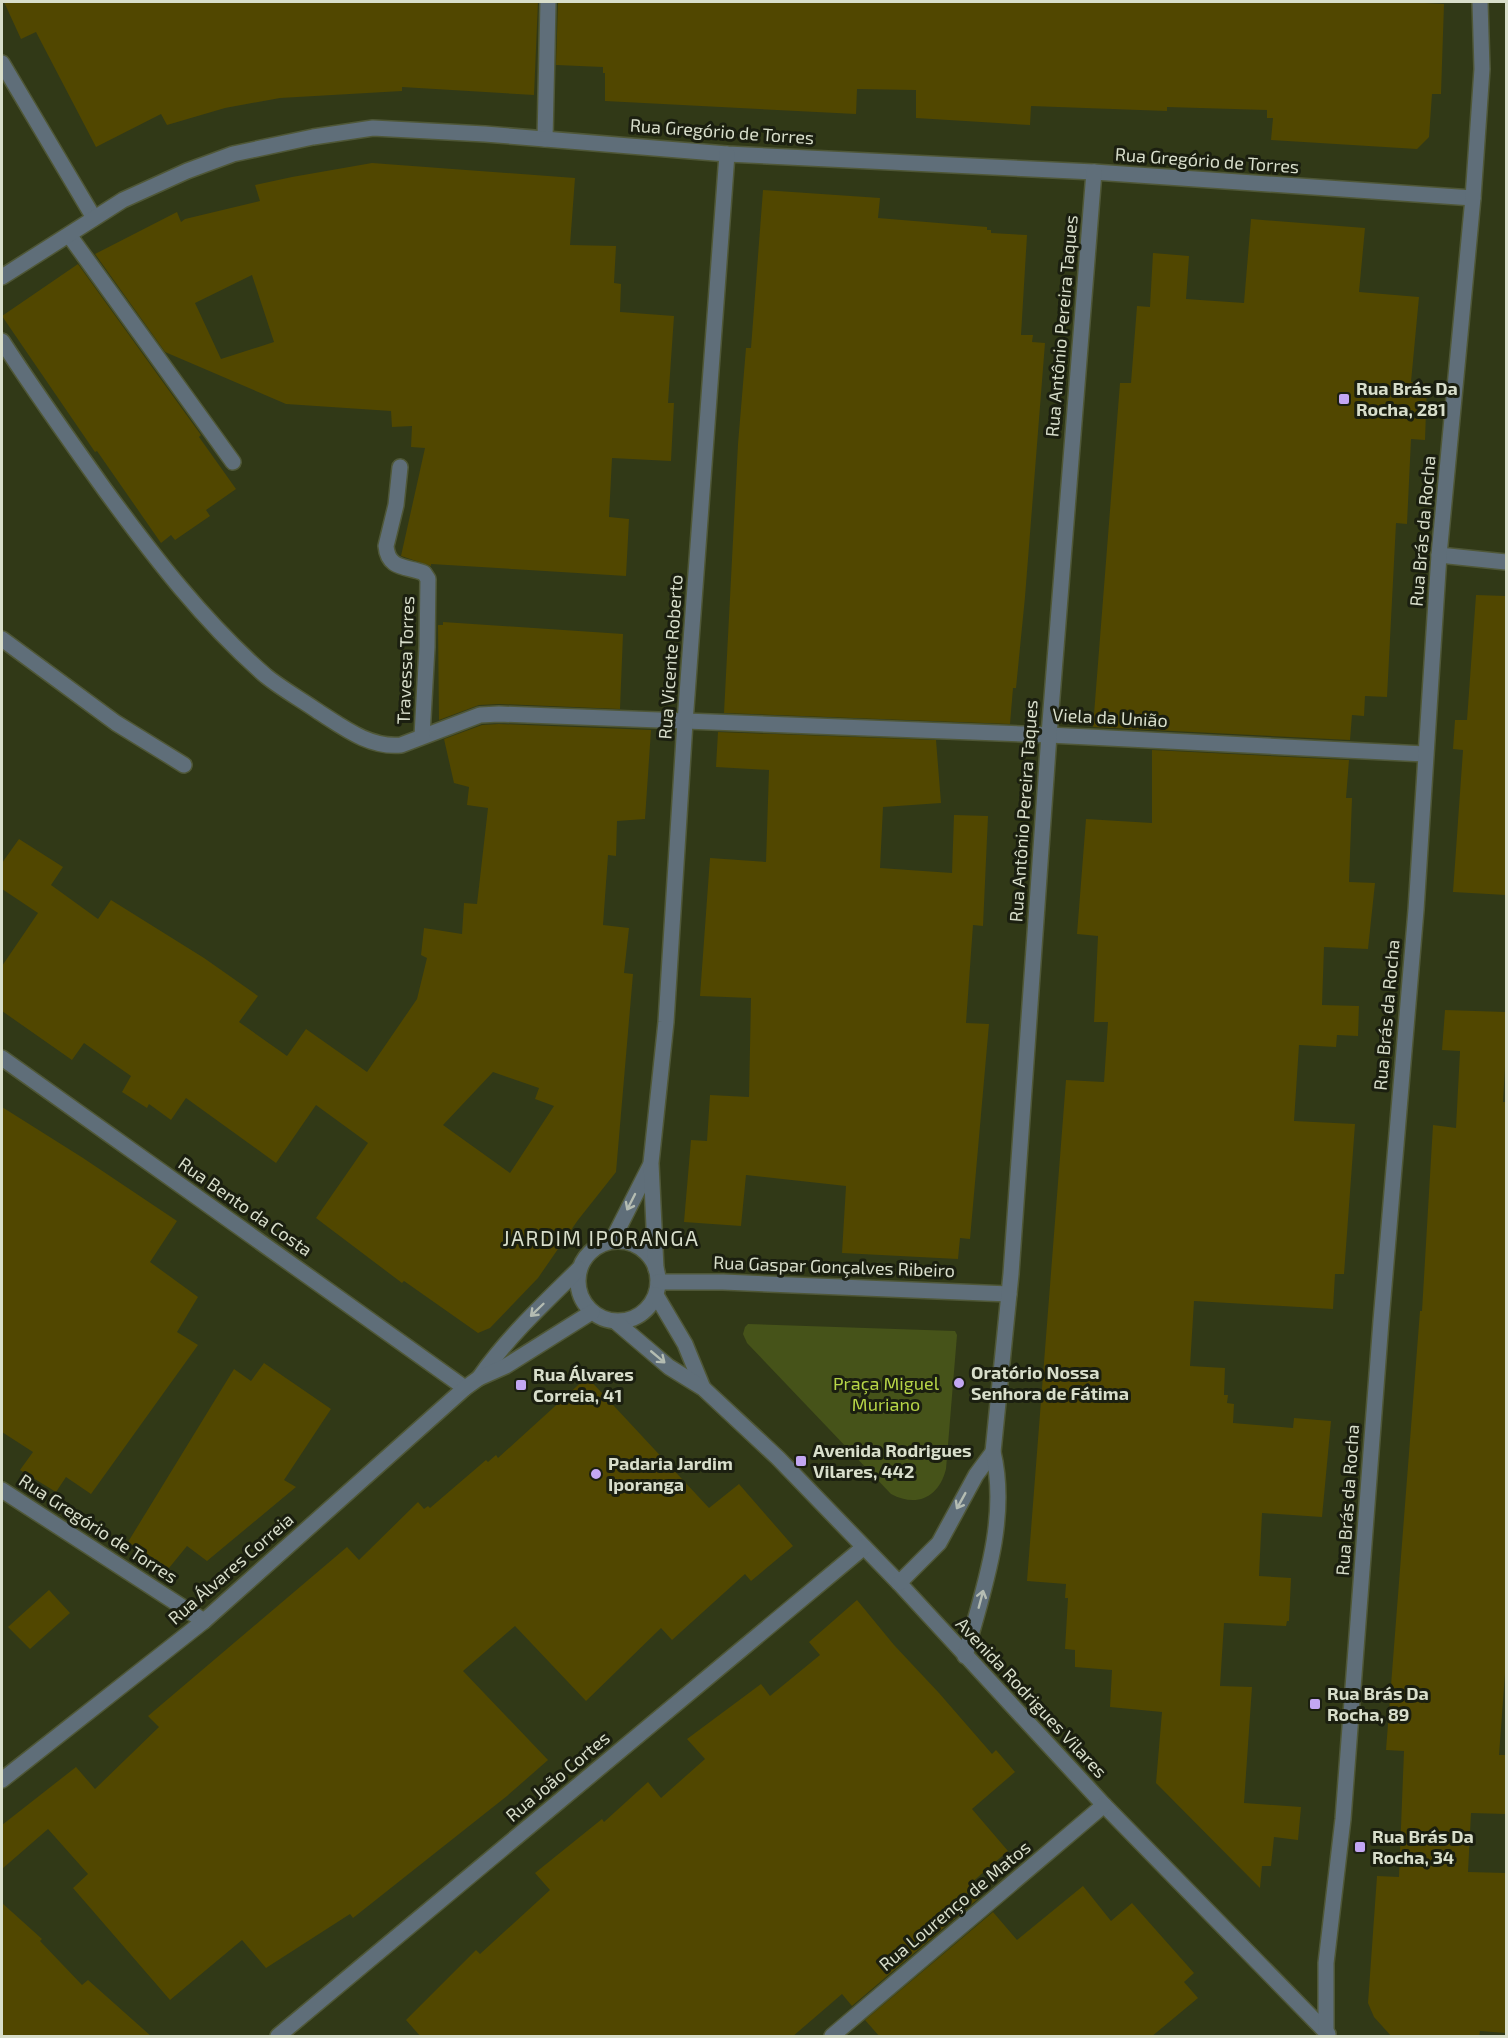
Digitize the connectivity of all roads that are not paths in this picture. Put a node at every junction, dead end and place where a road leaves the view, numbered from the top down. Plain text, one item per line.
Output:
1 (548, 2) edge
2 (1480, 2) edge
3 (2, 63) edge
4 (545, 139) junction
5 (727, 154) junction
6 (1094, 172) junction
7 (1473, 198) junction
8 (94, 218) junction
9 (69, 235) junction
10 (2, 276) edge
11 (2, 340) edge
12 (233, 462) dead end
13 (400, 467) dead end
14 (1439, 555) junction
15 (1506, 562) edge
16 (2, 639) edge
17 (685, 722) junction
18 (1049, 735) junction
19 (422, 736) junction
20 (1425, 753) junction
21 (184, 765) dead end
22 (2, 1058) edge
23 (651, 1163) junction
24 (612, 1241) junction
25 (579, 1269) junction
26 (657, 1282) junction
27 (1009, 1294) junction
28 (592, 1312) junction
29 (616, 1322) junction
30 (479, 1377) junction
31 (465, 1388) junction
32 (703, 1388) junction
33 (993, 1452) junction
34 (2, 1490) edge
35 (864, 1547) junction
36 (899, 1584) junction
37 (204, 1621) junction
38 (965, 1656) junction
39 (2, 1780) edge
40 (1104, 1805) junction
41 (1328, 2034) edge
42 (278, 2037) edge
43 (832, 2037) edge

1 - 4 street
2 - 7 street, Rua Brás da Rocha
3 - 8 street
4 - 5 street, Rua Gregório de Torres
4 - 8 street, Rua Gregório de Torres
5 - 6 street, Rua Gregório de Torres
5 - 17 street, Rua Vicente Roberto
6 - 7 street, Rua Gregório de Torres
6 - 18 street, Rua Antônio Pereira Taques
7 - 14 street, Rua Brás da Rocha
8 - 9 street, Rua Gregório de Torres
9 - 10 street, Rua Gregório de Torres
9 - 12 street
11 - 19 street, Viela da União
13 - 19 street, Travessa Torres
14 - 15 street
14 - 20 street, Rua Brás da Rocha
16 - 21 street
17 - 18 street, Viela da União
17 - 19 street, Viela da União
17 - 23 street, Rua Vicente Roberto
18 - 20 street, Viela da União
18 - 27 street, Rua Antônio Pereira Taques
20 - 41 street, Rua Brás da Rocha
22 - 31 street, Rua Bento da Costa
23 -> 24 street, Rua Vicente Roberto
23 - 26 street, Rua Vicente Roberto
24 - 25 street
24 - 26 street
25 - 28 street
25 -> 30 street, Rua Álvares Correia
26 - 27 street, Rua Gaspar Gonçalves Ribeiro
26 - 29 street
26 - 32 street, Avenida Rodrigues Vilares
27 - 33 street, Rua Antônio Pereira Taques
28 - 29 street
28 - 30 street, Rua Álvares Correia
29 -> 32 street, Avenida Rodrigues Vilares
30 - 31 street, Rua Álvares Correia
31 - 37 street, Rua Álvares Correia
32 - 35 street, Avenida Rodrigues Vilares
33 -> 36 street
38 -> 33 street, Rua Antônio Pereira Taques
34 - 37 street, Rua Gregório de Torres
35 - 36 street, Avenida Rodrigues Vilares
35 - 42 street, Rua João Cortes
36 - 38 street, Avenida Rodrigues Vilares
37 - 39 street, Rua Álvares Correia
38 - 40 street, Avenida Rodrigues Vilares
40 - 41 street, Avenida Rodrigues Vilares
40 - 43 street, Rua Lourenço de Matos

